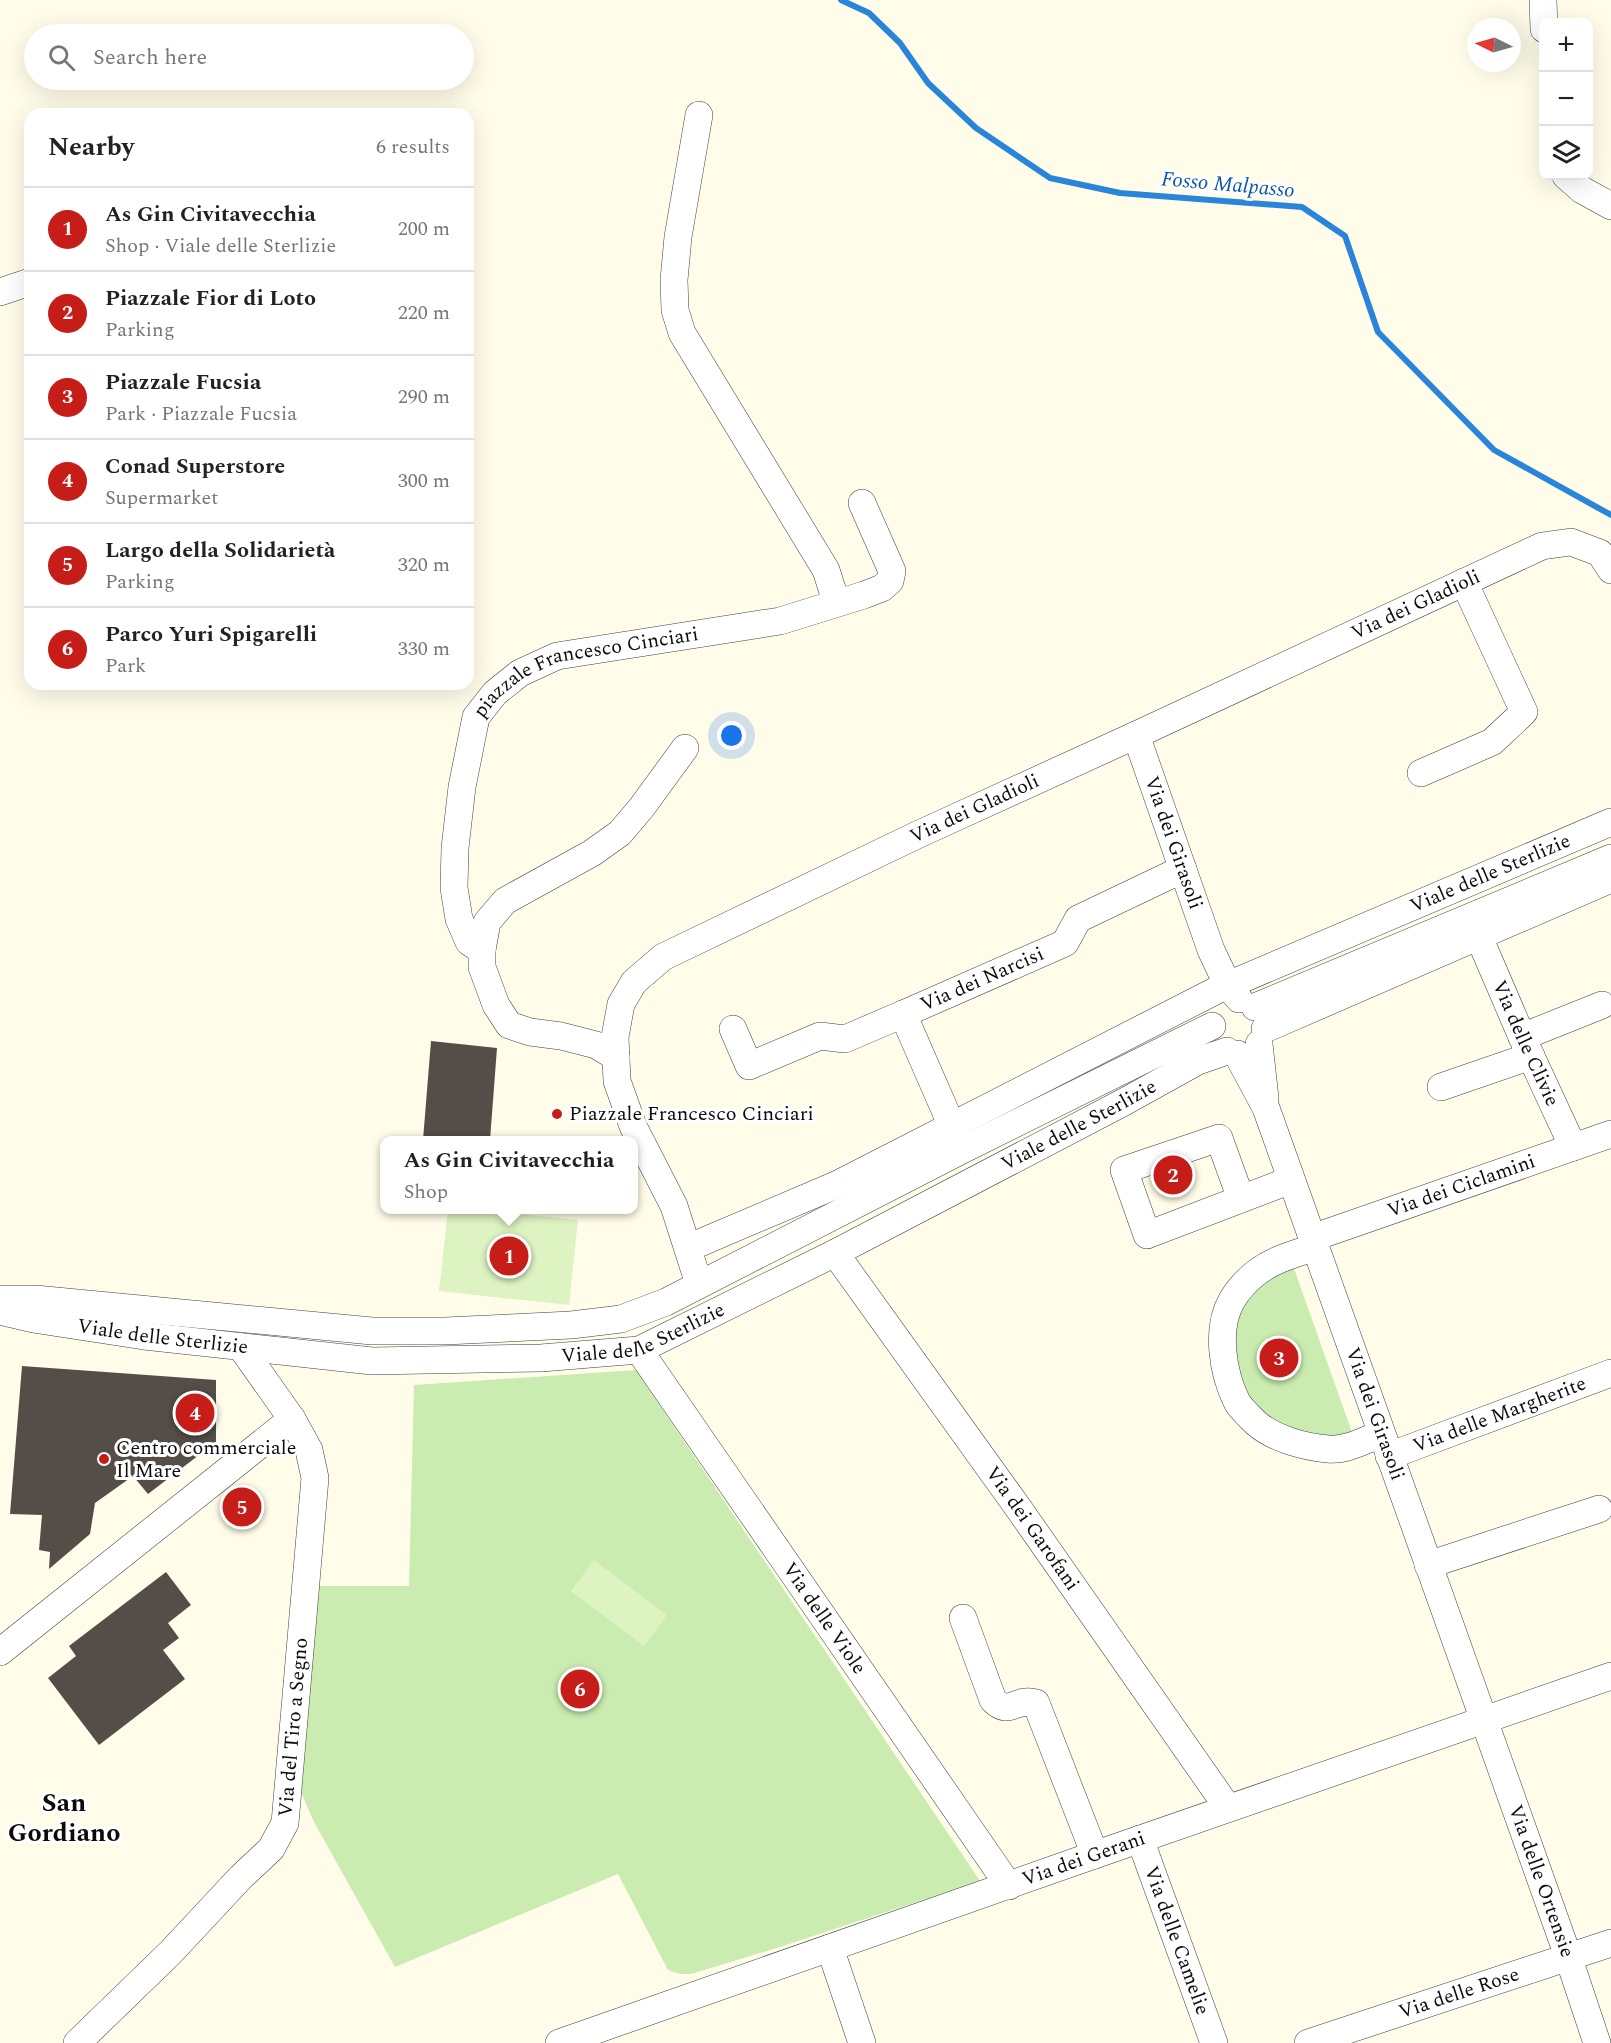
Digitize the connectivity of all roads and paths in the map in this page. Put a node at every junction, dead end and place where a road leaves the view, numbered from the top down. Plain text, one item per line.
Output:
1 (1543, 0) edge
2 (1544, 18) edge
3 (699, 115) dead end
4 (1571, 180) edge
5 (1611, 206) edge
6 (24, 284) edge
7 (0, 292) edge
8 (862, 503) dead end
9 (1611, 570) edge
10 (1464, 582) junction
11 (834, 603) junction
12 (1136, 735) junction
13 (685, 748) dead end
14 (1421, 773) dead end
15 (1611, 822) edge
16 (1611, 858) edge
17 (1183, 869) junction
18 (1611, 879) edge
19 (1479, 937) junction
20 (482, 950) junction
21 (1602, 1005) dead end
22 (903, 1014) junction
23 (1236, 1020) junction
24 (733, 1029) dead end
25 (1527, 1047) junction
26 (616, 1057) junction
27 (1441, 1087) dead end
28 (1611, 1134) edge
29 (957, 1138) junction
30 (1573, 1147) junction
31 (1291, 1180) junction
32 (1241, 1199) dead end
33 (1313, 1242) junction
34 (688, 1248) junction
35 (835, 1253) junction
36 (699, 1284) junction
37 (0, 1299) edge
38 (0, 1311) edge
39 (241, 1347) junction
40 (639, 1350) junction
41 (1611, 1373) edge
42 (291, 1419) junction
43 (1385, 1445) junction
44 (1599, 1509) dead end
45 (1428, 1565) junction
46 (963, 1618) dead end
47 (0, 1652) edge
48 (1611, 1676) edge
49 (1483, 1720) junction
50 (1228, 1808) junction
51 (1140, 1839) junction
52 (1095, 1856) junction
53 (1009, 1886) junction
54 (1611, 1943) edge
55 (830, 1948) junction
56 (1568, 1956) junction
57 (77, 2043) edge
58 (560, 2043) edge
59 (862, 2043) edge
60 (1214, 2043) edge
61 (1308, 2043) edge
62 (1597, 2043) edge

1 - 2 street
3 - 11 street
4 - 5 street
6 - 7 street
8 - 11 street, piazzale Francesco Cinciari
9 - 10 street, Via dei Gladioli
10 - 12 street, Via dei Gladioli
10 - 14 street
11 - 20 street, piazzale Francesco Cinciari
12 - 17 street, Via dei Girasoli
12 - 26 street, Via dei Gladioli
13 - 20 street
15 - 23 street, Viale delle Sterlizie
16 - 23 street, Viale delle Sterlizie
17 - 22 street, Via dei Narcisi
17 - 23 street, Via dei Girasoli
18 - 19 street, Viale delle Sterlizie
19 - 23 street, Viale delle Sterlizie
19 - 25 street, Via delle Clivie
20 - 26 street
21 - 25 street
22 - 24 street
22 - 29 street, Via dei Narcisi
23 - 29 street, Viale delle Sterlizie
23 - 29 street, Viale delle Sterlizie
23 - 31 street, Via dei Girasoli
23 - 35 street, Viale delle Sterlizie
25 - 27 street
25 - 30 street, Via delle Clivie
26 - 34 street, Via dei Gladioli
28 - 30 street, Via dei Ciclamini
29 - 34 street, Viale delle Sterlizie
29 - 36 street, Viale delle Sterlizie
30 - 33 street, Via dei Ciclamini
31 - 32 street
31 - 33 street, Via dei Girasoli
33 - 43 street, Via dei Girasoli
33 - 43 street, Via dei Ciclamini
34 - 36 street, Via dei Gladioli
35 - 40 street, Viale delle Sterlizie
35 - 50 street, Via dei Garofani
36 - 37 street, Viale delle Sterlizie
38 - 39 street, Viale delle Sterlizie
39 - 40 street, Viale delle Sterlizie
39 - 42 street, Via del Tiro a Segno
40 - 53 street, Via delle Viole
41 - 43 street, Via delle Margherite
42 - 47 street
42 - 57 street, Via del Tiro a Segno
43 - 45 street, Via dei Girasoli
44 - 45 street
45 - 49 street, Via dei Girasoli
46 - 52 street
48 - 49 street, Via dei Gerani
49 - 50 street, Via dei Gerani
49 - 56 street, Via delle Ortensie
50 - 51 street, Via dei Gerani
51 - 52 street, Via dei Gerani
51 - 60 street, Via delle Camelie
52 - 53 street, Via dei Gerani
53 - 55 street, Via dei Gerani
54 - 56 street, Via delle Rose
55 - 58 street, Via dei Gerani
55 - 59 street
56 - 61 street, Via delle Rose
56 - 62 street, Via delle Ortensie

